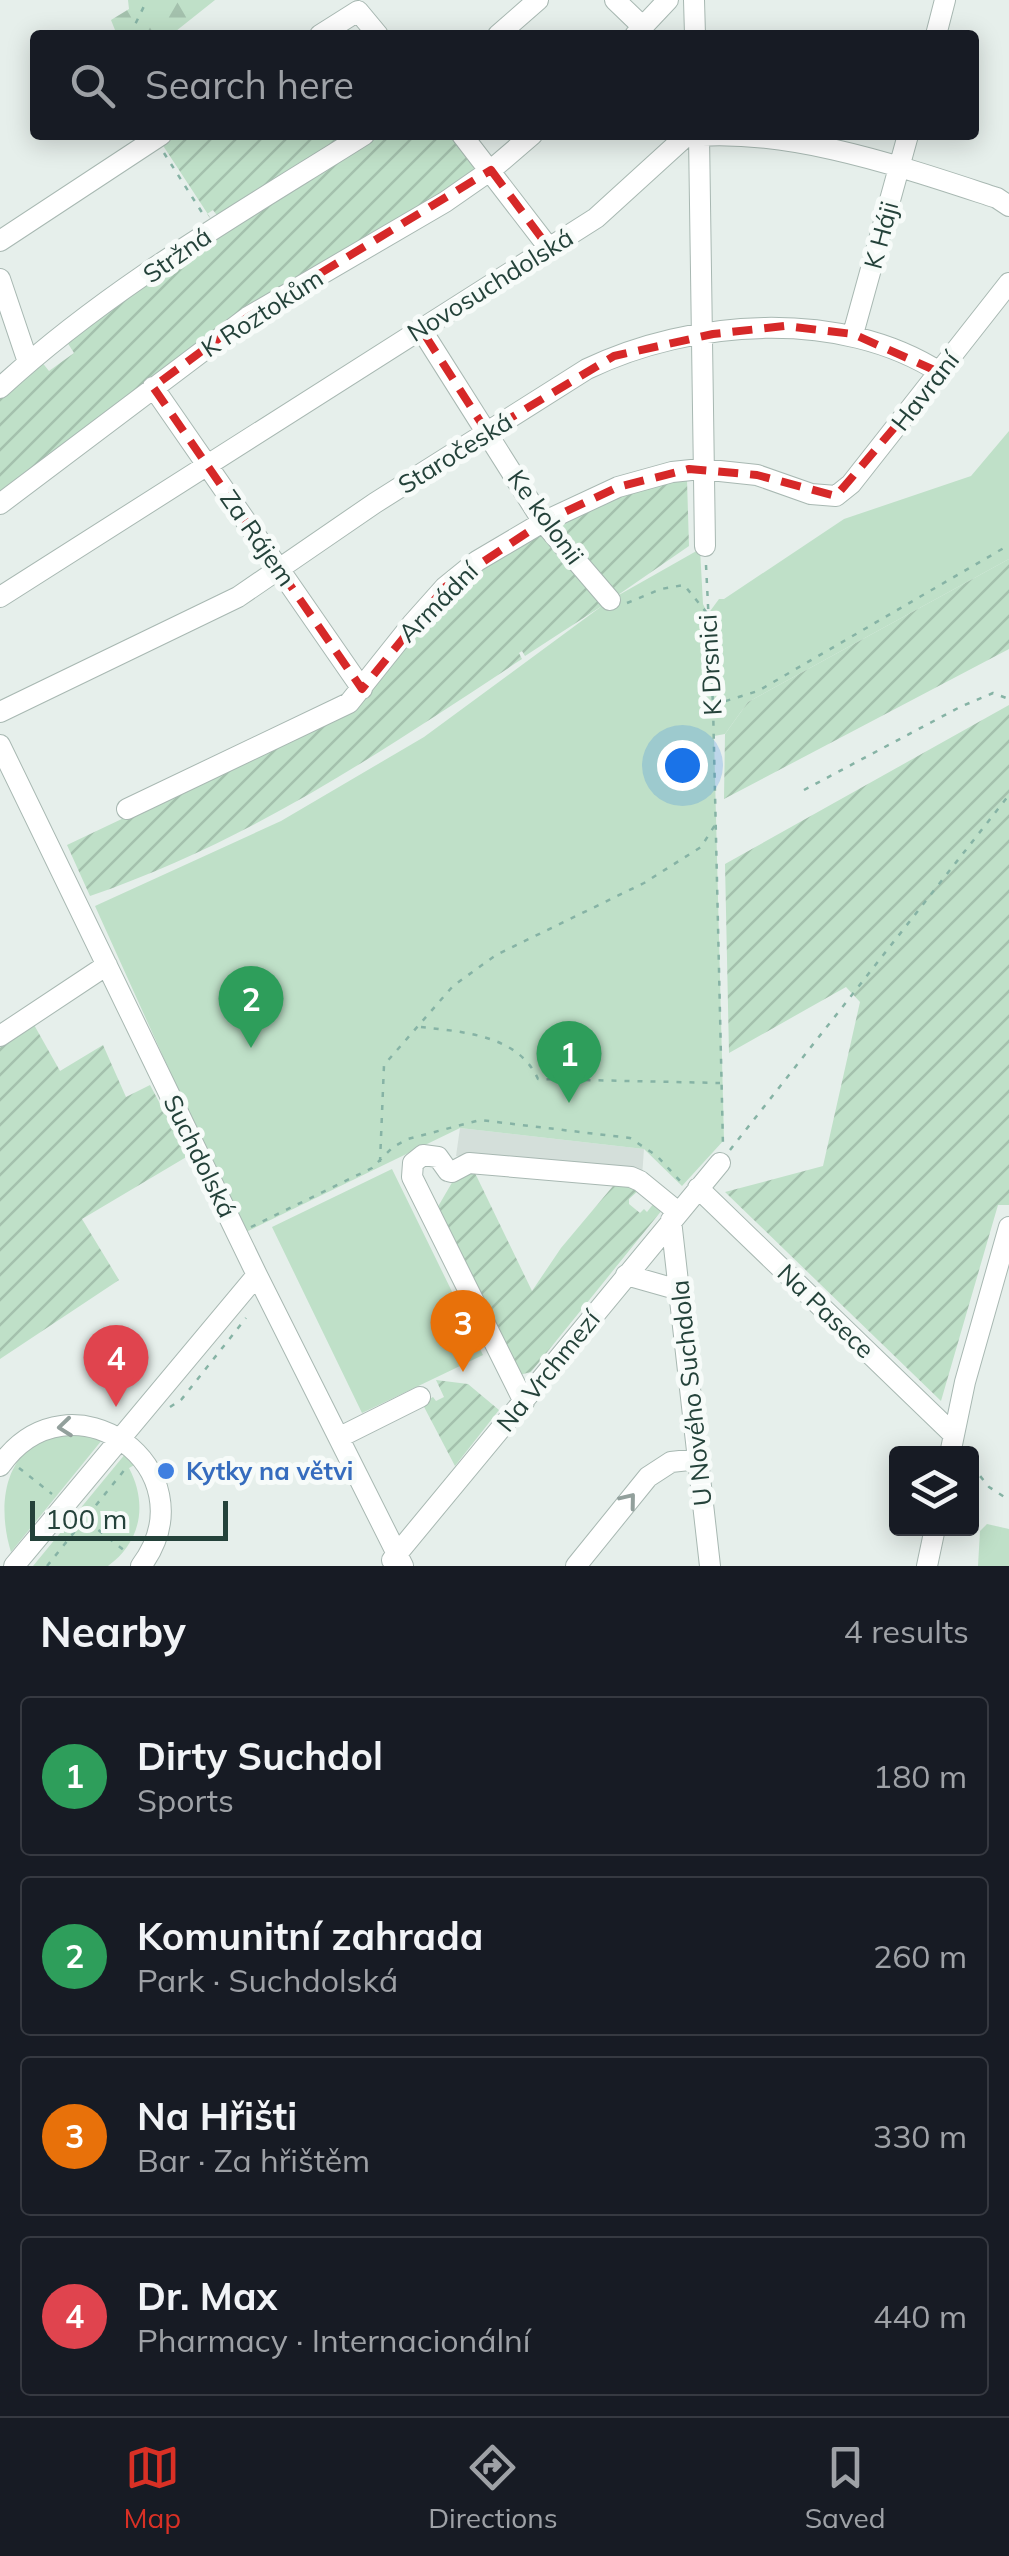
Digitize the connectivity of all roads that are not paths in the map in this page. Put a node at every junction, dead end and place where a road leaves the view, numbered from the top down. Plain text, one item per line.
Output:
1 (538, 0) edge
2 (615, 0) edge
3 (668, 0) edge
4 (694, 0) edge
5 (945, 0) edge
6 (328, 30) edge
7 (374, 30) edge
8 (504, 30) edge
9 (638, 30) edge
10 (640, 30) edge
11 (695, 30) edge
12 (937, 30) edge
13 (153, 140) edge
14 (356, 140) edge
15 (466, 140) edge
16 (526, 140) edge
17 (682, 140) edge
18 (699, 140) edge
19 (770, 140) edge
20 (907, 140) edge
21 (900, 166) junction
22 (490, 170) junction
23 (1009, 206) edge
24 (0, 242) edge
25 (549, 248) junction
26 (1009, 283) edge
27 (1, 286) edge
28 (421, 329) junction
29 (853, 334) junction
30 (700, 336) junction
31 (28, 362) junction
32 (940, 372) junction
33 (154, 387) junction
34 (0, 388) edge
35 (487, 432) junction
36 (207, 465) junction
37 (702, 469) junction
38 (836, 496) joint
39 (0, 504) edge
40 (543, 522) junction
41 (705, 546) road end
42 (280, 569) junction
43 (0, 597) edge
44 (610, 600) road end
45 (362, 689) junction
46 (0, 712) edge
47 (0, 745) edge
48 (127, 809) dead end
49 (107, 965) junction
50 (0, 1036) edge
51 (720, 1162) road end
52 (448, 1171) junction
53 (695, 1191) junction
54 (426, 1203) junction
55 (674, 1216) junction
56 (1009, 1227) edge
57 (257, 1275) junction
58 (626, 1275) junction
59 (679, 1290) junction
60 (420, 1398) dead end
61 (524, 1402) junction
62 (340, 1437) junction
63 (121, 1439) junction
64 (951, 1444) edge
65 (698, 1458) junction
66 (2, 1459) edge
67 (933, 1536) edge
68 (124, 1552) dead end
69 (0, 1556) edge
70 (396, 1562) edge
71 (7, 1566) edge
72 (14, 1566) edge
73 (142, 1566) edge
74 (576, 1566) edge
75 (710, 1566) edge
76 (927, 1566) edge

1 - 8 street
2 - 9 street
3 - 10 street
4 - 11 street
5 - 12 street
6 - 7 street
13 - 24 street
14 - 31 street, Stržná
15 - 22 street
16 - 22 street, K Roztokům
17 - 25 street, Novosuchdolská
18 - 30 street
19 - 21 street
20 - 21 street, K Háji
21 - 23 street
21 - 29 street, K Háji
22 - 25 street
22 - 33 street, K Roztokům
25 - 28 street, Novosuchdolská
26 - 32 street, Havraní
27 - 31 street
28 - 35 street, Ke kolonii
28 - 36 street, Novosuchdolská
29 - 30 street, Staročeská
29 - 32 street, Staročeská
30 - 35 street, Staročeská
30 - 37 street
31 - 34 street, Stržná
32 - 38 street, Havraní
33 - 36 street, Za Rájem
33 - 39 street, K Roztokům
35 - 40 street, Ke kolonii
35 - 42 street, Staročeská
36 - 42 street, Za Rájem
36 - 43 street, Novosuchdolská
37 - 38 street, Armádní
37 - 40 street, Armádní
37 - 41 street
40 - 44 street, Ke kolonii
40 - 45 street, Armádní
42 - 45 street, Za Rájem
42 - 46 street, Staročeská
45 - 48 street, Armádní
47 - 49 street, Suchdolská
49 - 50 street
49 - 57 street, Suchdolská
51 - 53 street
52 - 54 street
52 - 54 street
52 - 55 street
53 - 55 street, Na Vrchmezí
53 - 64 street, Na Pasece
54 - 61 street
55 - 58 street, Na Vrchmezí
55 - 59 street, U Nového Suchdola
56 - 64 street
57 - 62 street, Suchdolská
57 - 63 street
58 - 59 street, U Nového Suchdola
58 - 61 street, Na Vrchmezí
59 - 65 street, U Nového Suchdola
60 - 62 street
61 - 70 street, Na Vrchmezí
62 - 70 street, Suchdolská
63 -> 66 street
63 - 72 street
63 - 73 street
74 -> 65 street
65 - 75 street, U Nového Suchdola
67 - 76 street
68 - 73 street
69 - 71 street

